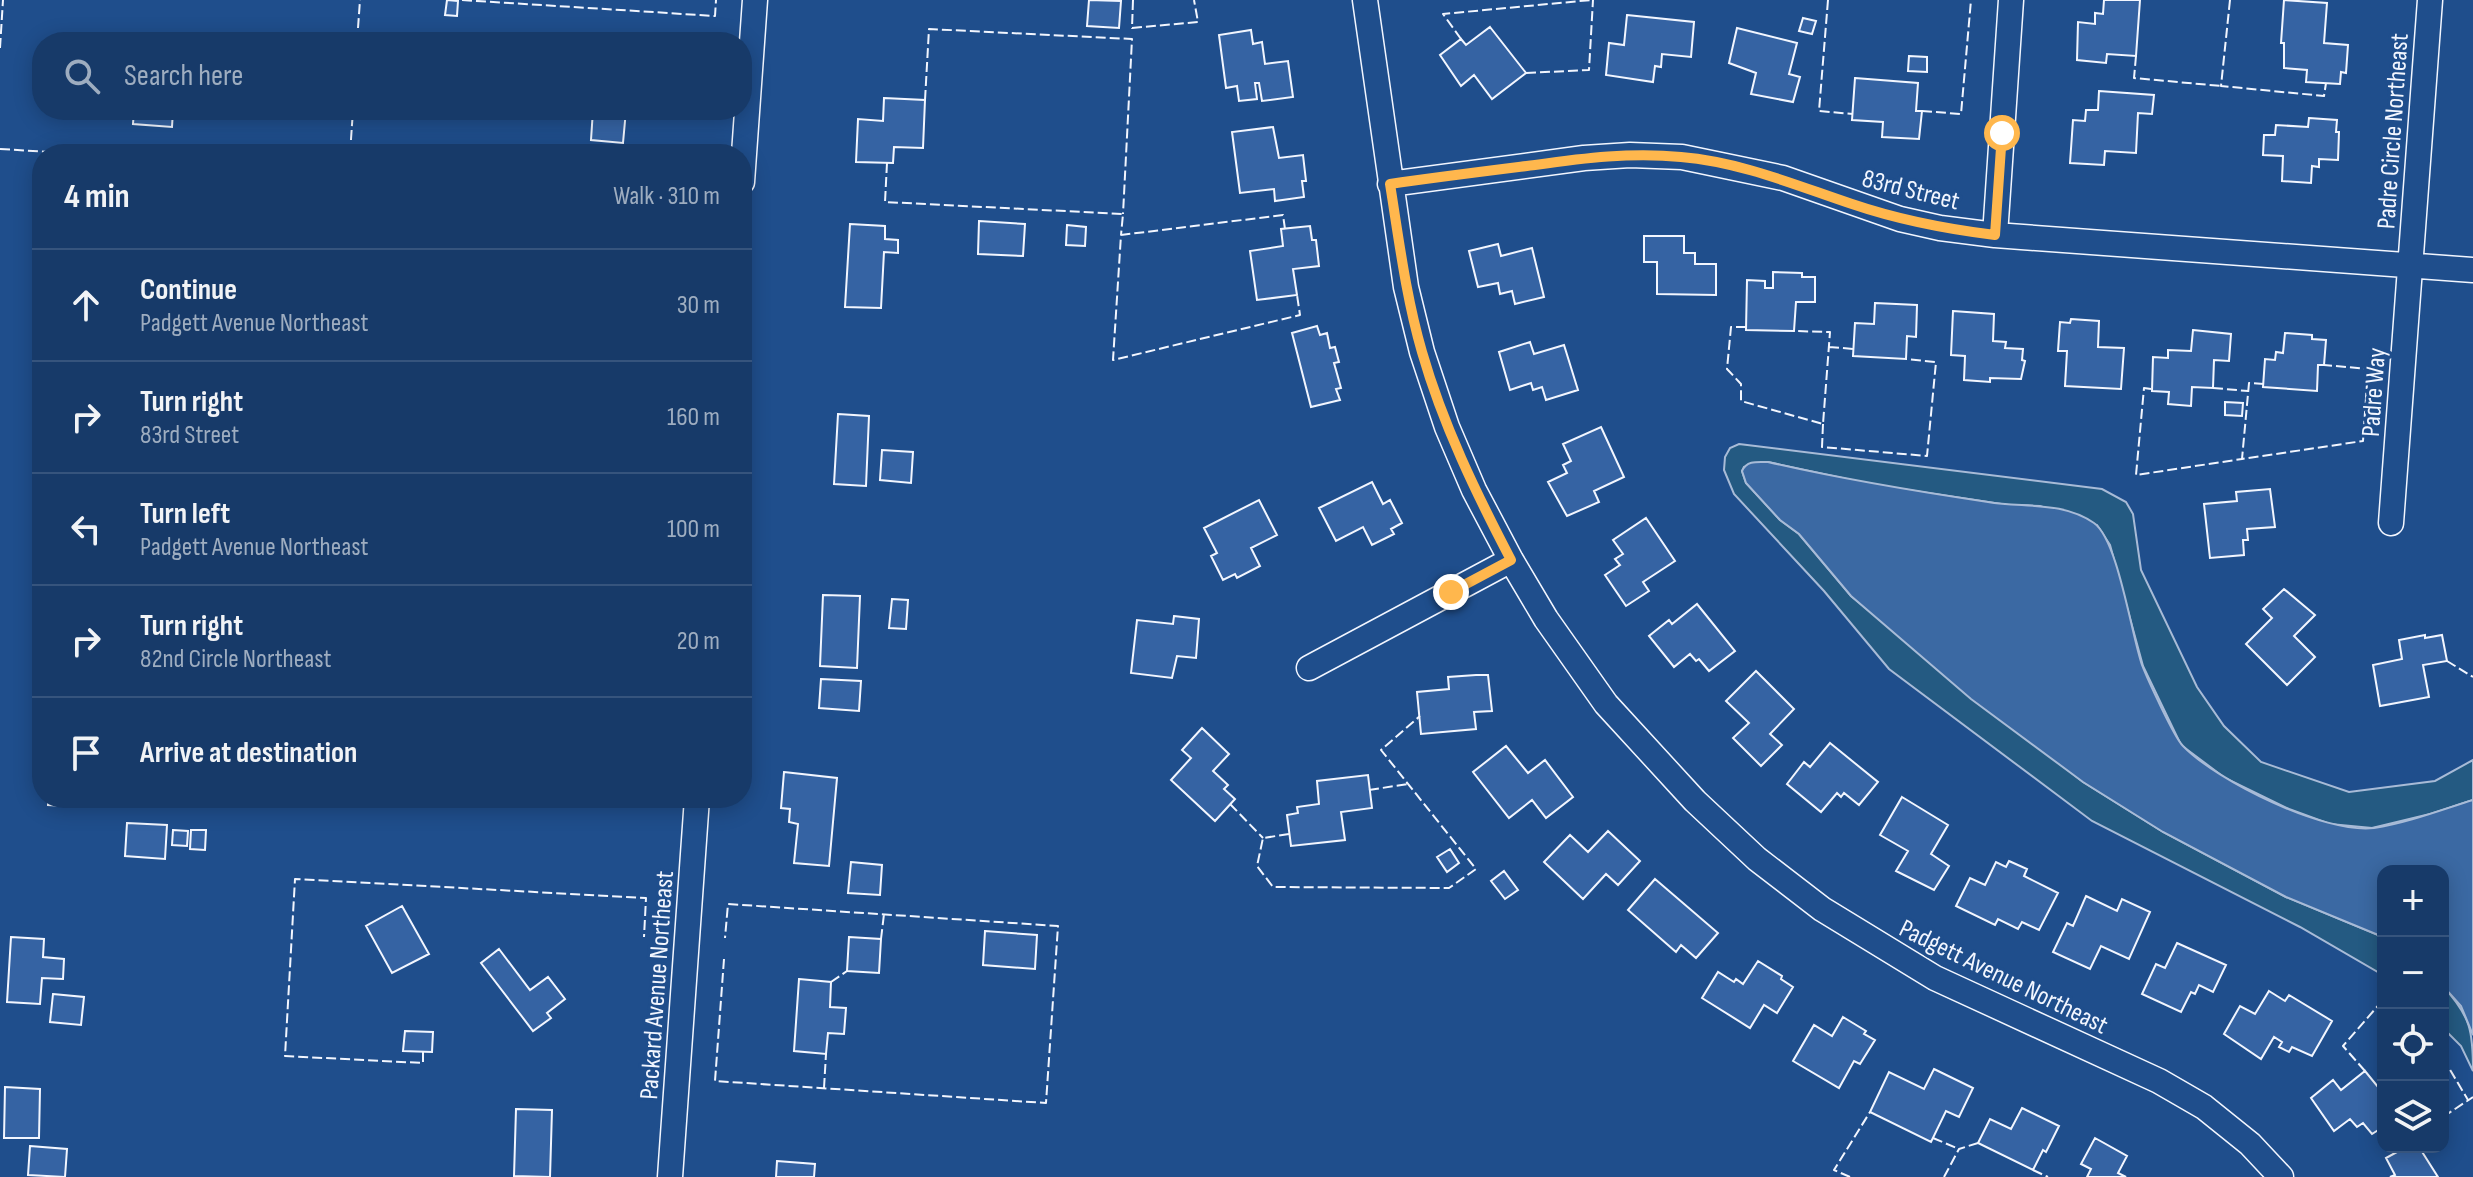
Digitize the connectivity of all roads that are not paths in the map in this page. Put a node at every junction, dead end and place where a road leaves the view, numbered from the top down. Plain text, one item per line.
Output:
1 (755, 0) edge
2 (1365, 0) edge
3 (2011, 0) edge
4 (2430, 0) edge
5 (752, 42) edge
6 (746, 120) edge
7 (745, 144) edge
8 (1390, 184) junction
9 (1995, 235) junction
10 (2410, 266) junction
11 (2473, 270) edge
12 (2391, 523) dead end
13 (1511, 560) junction
14 (1309, 668) dead end
15 (696, 808) edge
16 (670, 1177) edge
17 (2281, 1177) edge

1 - 5 street
2 - 8 street, Padgett Avenue Northeast
3 - 9 street
4 - 10 street, Padre Circle Northeast
6 - 7 street
8 - 9 street, 83rd Street
8 - 13 street, Padgett Avenue Northeast
9 - 10 street, 83rd Street
10 - 11 street, 83rd Street
10 - 12 street, Padre Way
13 - 14 street
13 - 17 street, Padgett Avenue Northeast
15 - 16 street, Packard Avenue Northeast

